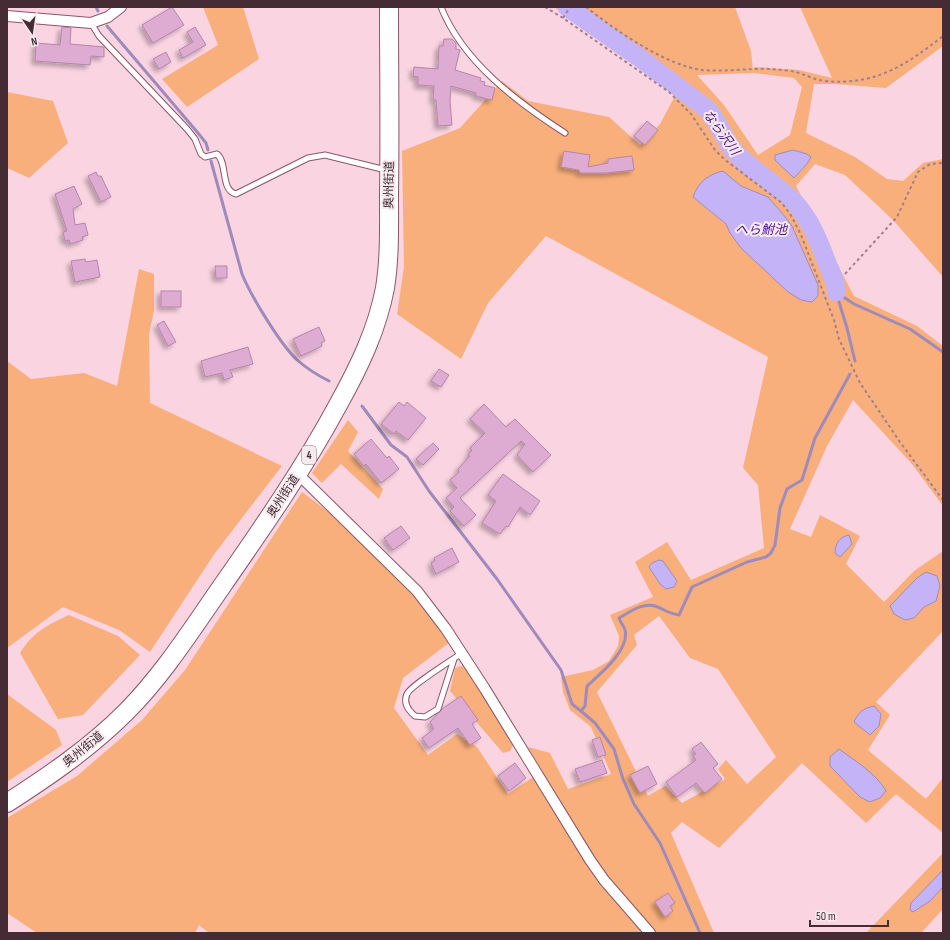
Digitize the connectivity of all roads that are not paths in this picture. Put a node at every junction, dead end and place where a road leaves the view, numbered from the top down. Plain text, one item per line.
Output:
1 (121, 7) edge
2 (389, 7) edge
3 (441, 7) edge
4 (7, 16) edge
5 (91, 23) junction
6 (565, 133) dead end
7 (389, 171) junction
8 (297, 473) junction
9 (458, 656) junction
10 (7, 803) edge
11 (650, 933) edge

1 - 5 street
2 - 7 highway, 奥州街道 / 4
3 - 6 lane
4 - 5 street
5 - 7 lane
7 - 8 highway, 奥州街道 / 4
8 - 9 street
8 - 10 highway, 奥州街道 / 4
9 - 9 lane
9 - 11 street

